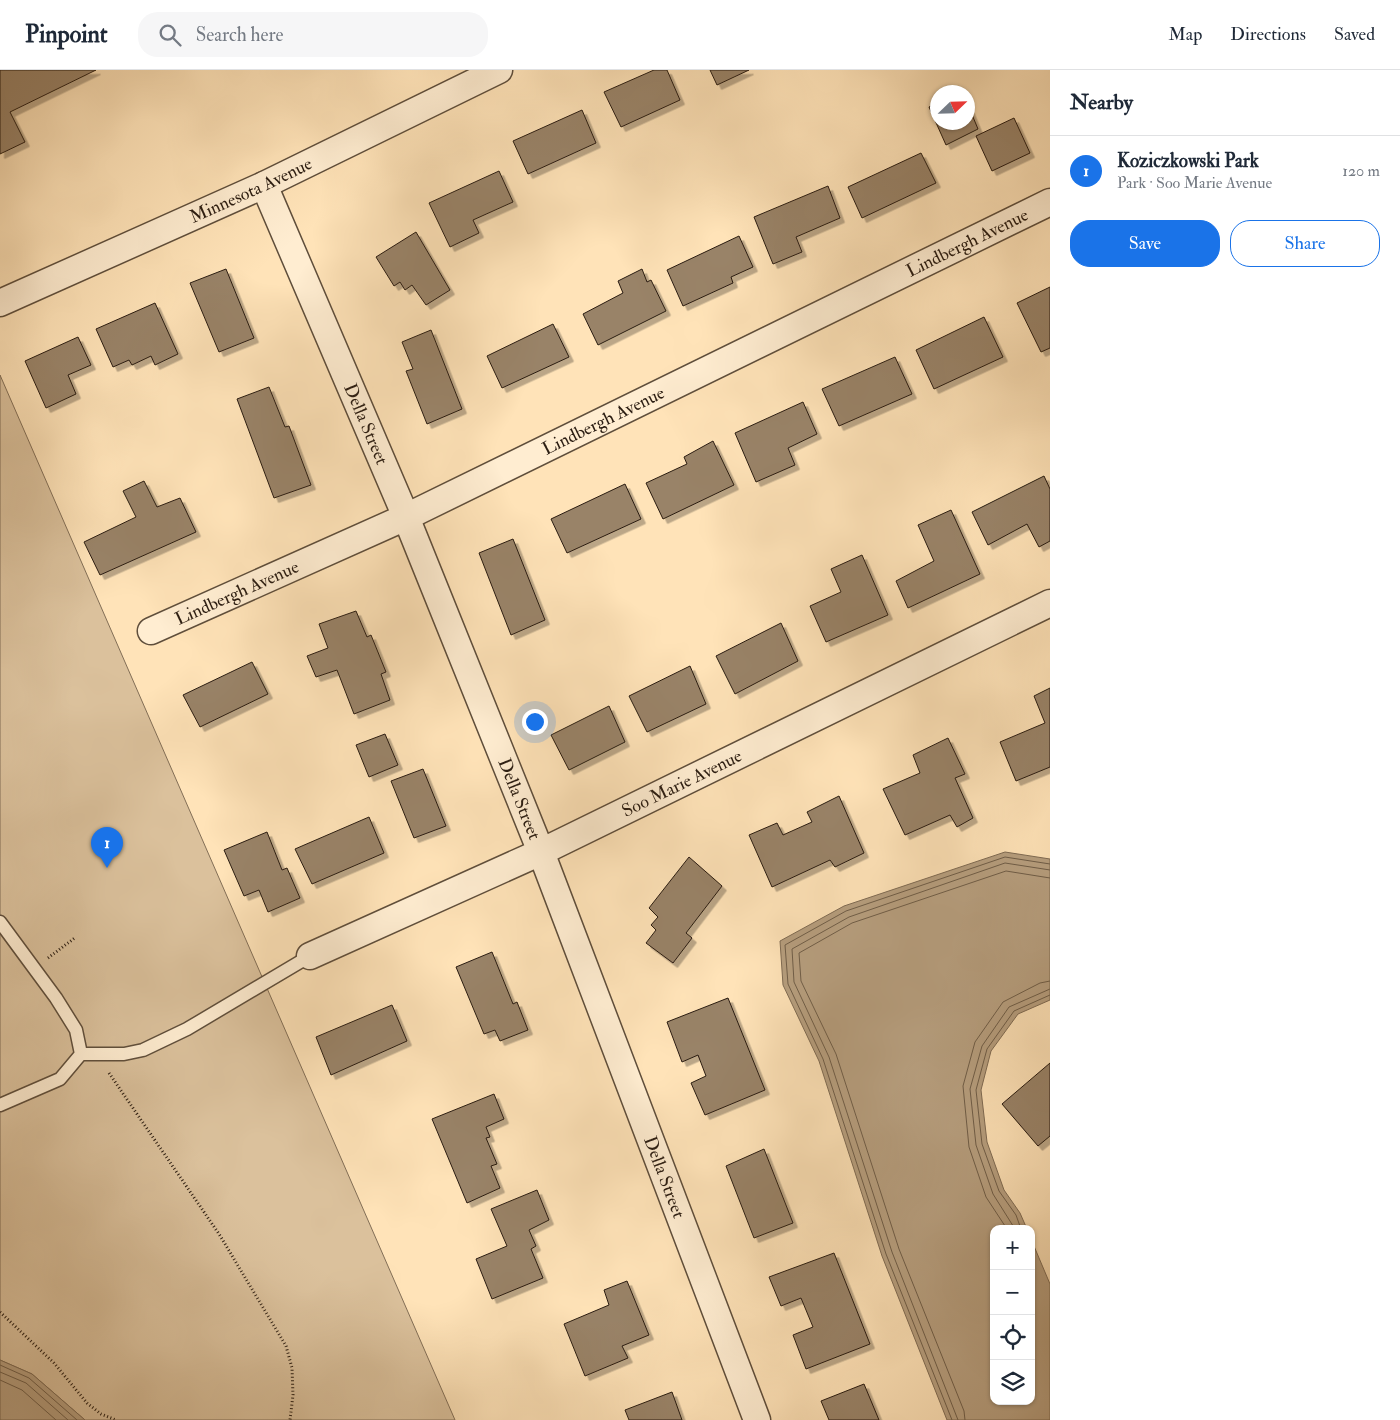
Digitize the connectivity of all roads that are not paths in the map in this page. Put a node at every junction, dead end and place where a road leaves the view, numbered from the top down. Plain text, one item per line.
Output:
1 (499, 70) edge
2 (264, 185) junction
3 (1050, 202) edge
4 (0, 303) edge
5 (406, 516) junction
6 (1050, 603) edge
7 (152, 631) dead end
8 (541, 852) junction
9 (0, 922) edge
10 (310, 956) joint
11 (81, 1054) junction
12 (0, 1105) edge
13 (757, 1420) edge

1 - 2 street, Minnesota Avenue
2 - 4 street, Minnesota Avenue
2 - 5 street, Della Street
3 - 5 street, Lindbergh Avenue
5 - 7 street, Lindbergh Avenue
5 - 8 street, Della Street
6 - 8 street, Soo Marie Avenue
8 - 10 street, Soo Marie Avenue
8 - 13 street, Della Street
9 - 11 lane
10 - 11 lane
11 - 12 lane

